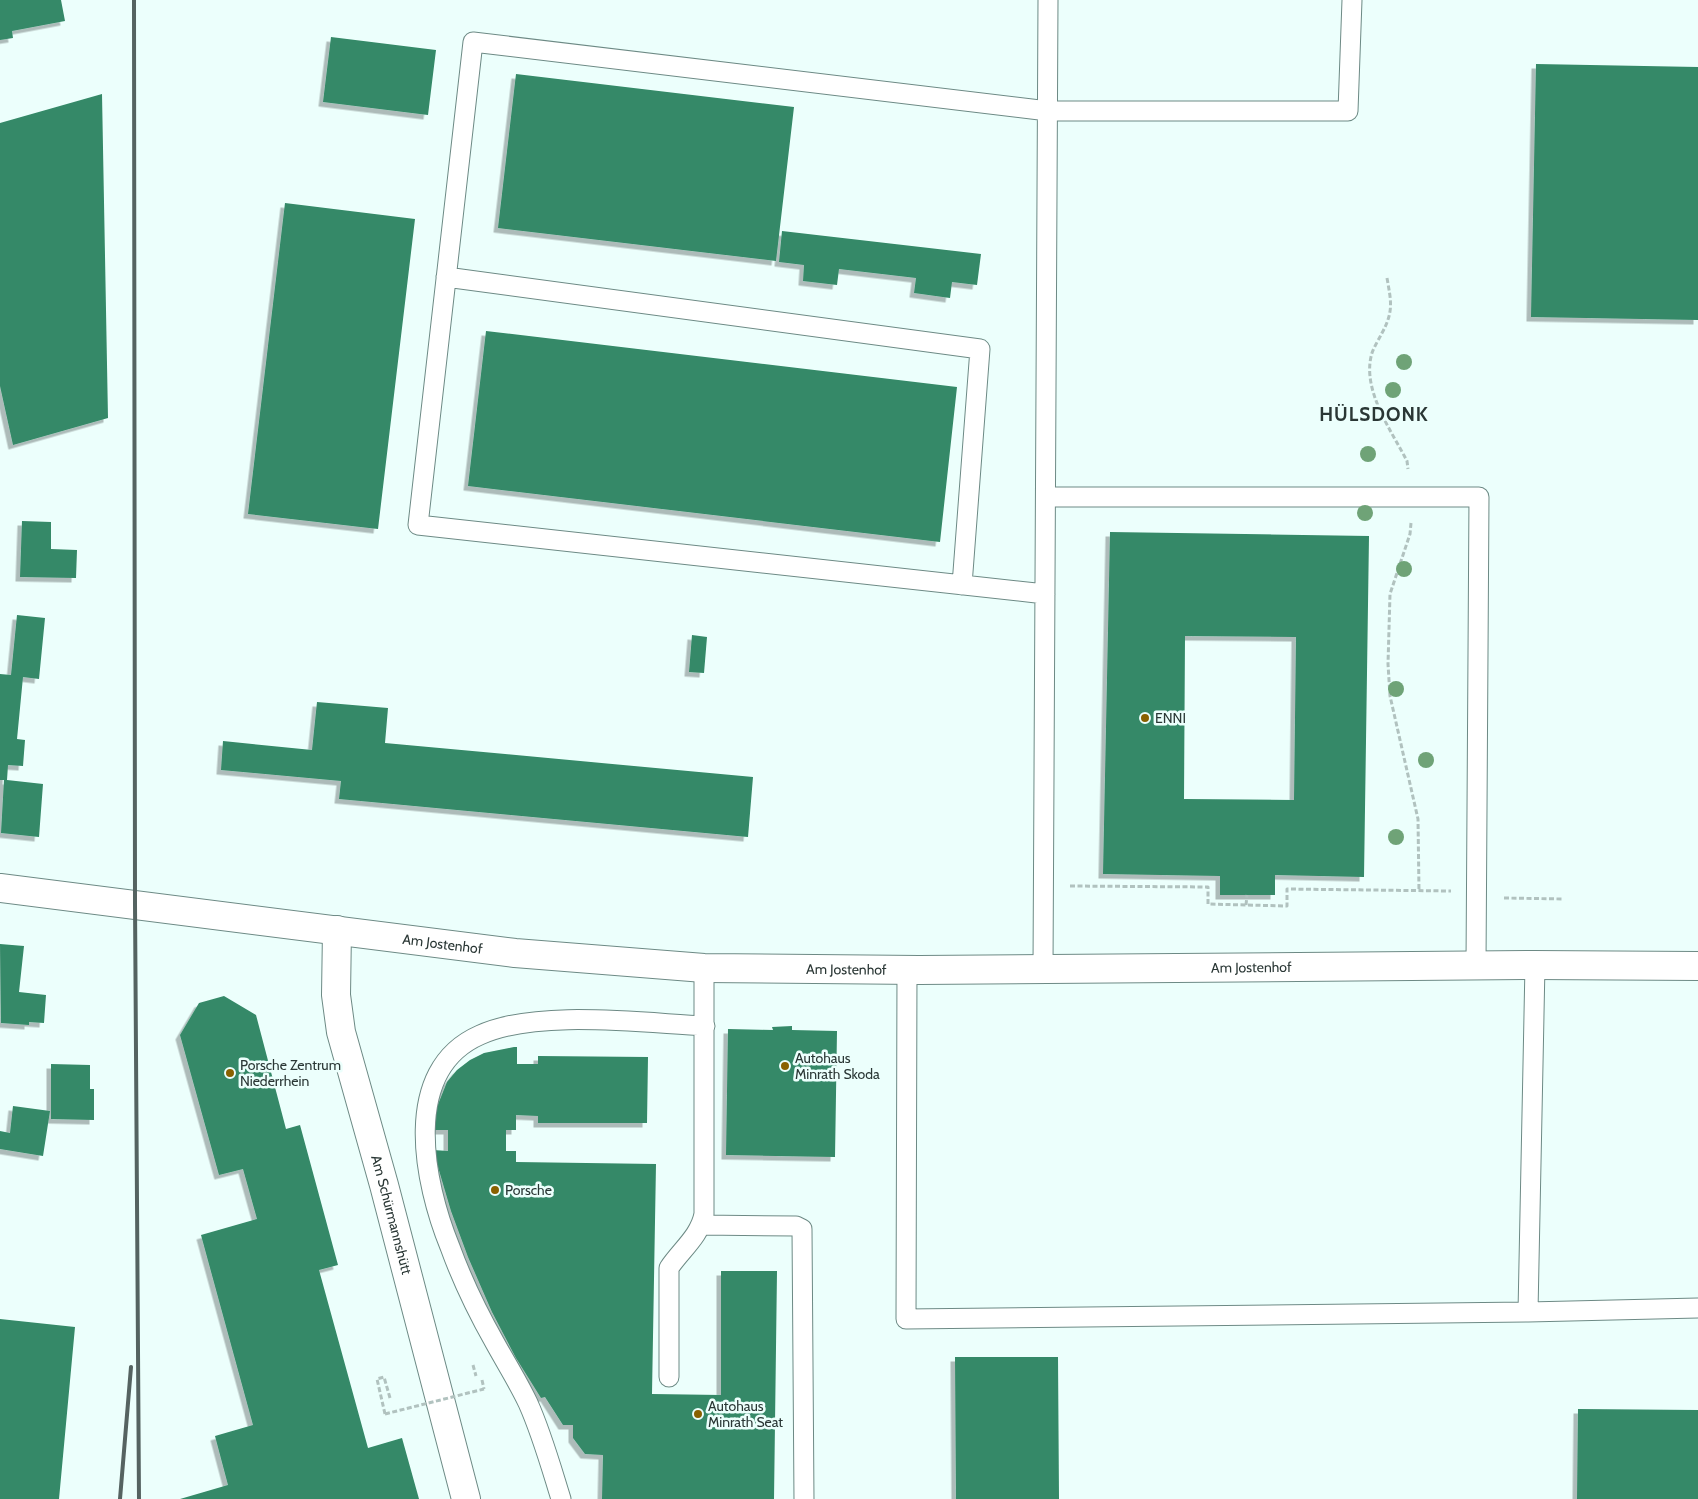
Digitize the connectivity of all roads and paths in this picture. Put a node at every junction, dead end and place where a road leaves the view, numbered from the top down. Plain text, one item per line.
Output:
1 (1048, 0) edge
2 (1352, 0) edge
3 (1048, 111) junction
4 (446, 277) junction
5 (1386, 278) dead end
6 (1046, 497) junction
7 (1412, 497) junction
8 (962, 585) junction
9 (1045, 594) junction
10 (1044, 886) junction
11 (0, 888) edge
12 (1419, 891) junction
13 (1476, 894) junction
14 (1247, 895) dead end
15 (1564, 899) dead end
16 (1246, 905) junction
17 (337, 930) junction
18 (1535, 964) junction
19 (1476, 965) junction
20 (1698, 966) edge
21 (704, 968) junction
22 (907, 969) junction
23 (1043, 969) junction
24 (705, 1026) junction
25 (702, 1225) junction
26 (1698, 1308) edge
27 (1528, 1312) junction
28 (669, 1377) dead end
29 (484, 1389) dead end
30 (390, 1398) dead end
31 (466, 1499) edge
32 (561, 1499) edge
33 (804, 1499) edge

1 - 3 lane
2 - 3 lane
3 - 4 lane
3 - 6 lane
4 - 8 lane
4 - 8 lane
5 - 7 path
6 - 7 lane
6 - 9 lane
7 - 12 path
7 - 13 lane
8 - 9 lane
9 - 10 lane
10 - 16 path
10 - 23 lane
11 - 17 street, Am Jostenhof
12 - 13 path
12 - 16 path
13 - 15 path
13 - 19 lane
14 - 16 path
17 - 21 street, Am Jostenhof
17 - 31 street, Am Schürmannshütt
18 - 19 street, Am Jostenhof
18 - 20 street, Am Jostenhof
18 - 27 lane
19 - 23 street, Am Jostenhof
21 - 22 street, Am Jostenhof
21 - 24 lane
22 - 23 street, Am Jostenhof
22 - 27 lane
24 - 25 lane
24 - 32 lane
25 - 28 lane
25 - 33 lane
26 - 27 lane
29 - 30 path, bridge

